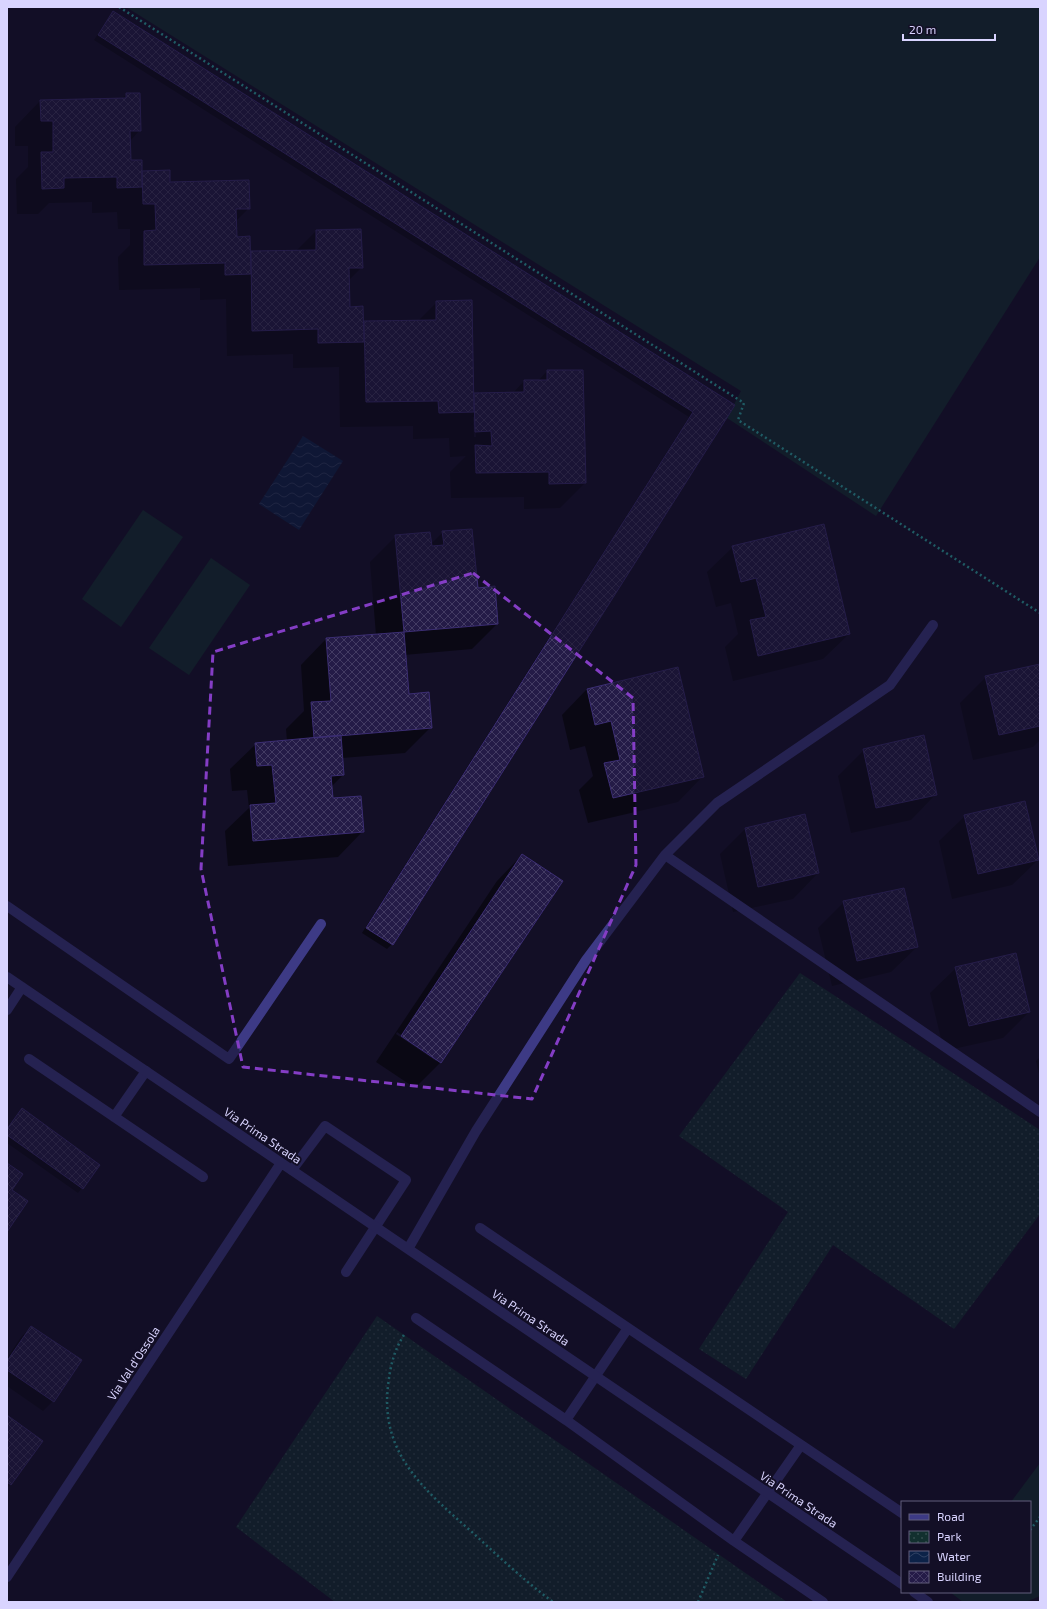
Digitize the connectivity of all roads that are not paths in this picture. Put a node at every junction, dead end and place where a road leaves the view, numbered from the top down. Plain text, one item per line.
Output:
1 (933, 625) dead end
2 (665, 855) junction
3 (7, 906) edge
4 (321, 924) dead end
5 (7, 977) edge
6 (22, 987) junction
7 (7, 1010) edge
8 (29, 1059) dead end
9 (146, 1071) junction
10 (1040, 1112) edge
11 (114, 1117) junction
12 (281, 1163) junction
13 (292, 1170) junction
14 (203, 1177) dead end
15 (376, 1227) junction
16 (480, 1228) dead end
17 (408, 1248) junction
18 (346, 1272) dead end
19 (416, 1318) dead end
20 (628, 1328) junction
21 (596, 1376) junction
22 (566, 1420) junction
23 (801, 1445) junction
24 (768, 1493) junction
25 (901, 1512) edge
26 (730, 1538) junction
27 (7, 1577) edge
28 (901, 1583) edge
29 (915, 1593) edge
30 (823, 1602) edge
31 (928, 1602) edge

1 - 2 street
2 - 10 street
2 - 17 street
3 - 4 street
5 - 6 street, Via Prima Strada
6 - 7 street
6 - 9 street, Via Prima Strada
8 - 11 street
9 - 11 street
9 - 12 street, Via Prima Strada
11 - 14 street
12 - 13 street, Via Prima Strada
12 - 27 street, Via Val d'Ossola
13 - 15 street, Via Prima Strada
13 - 15 street
15 - 17 street, Via Prima Strada
15 - 18 street
16 - 20 street
17 - 21 street, Via Prima Strada
19 - 22 street
20 - 21 street
20 - 23 street
21 - 22 street
21 - 24 street, Via Prima Strada
22 - 26 street
23 - 24 street
23 - 25 street
24 - 26 street
24 - 28 street, Via Prima Strada
26 - 30 street
29 - 31 street

